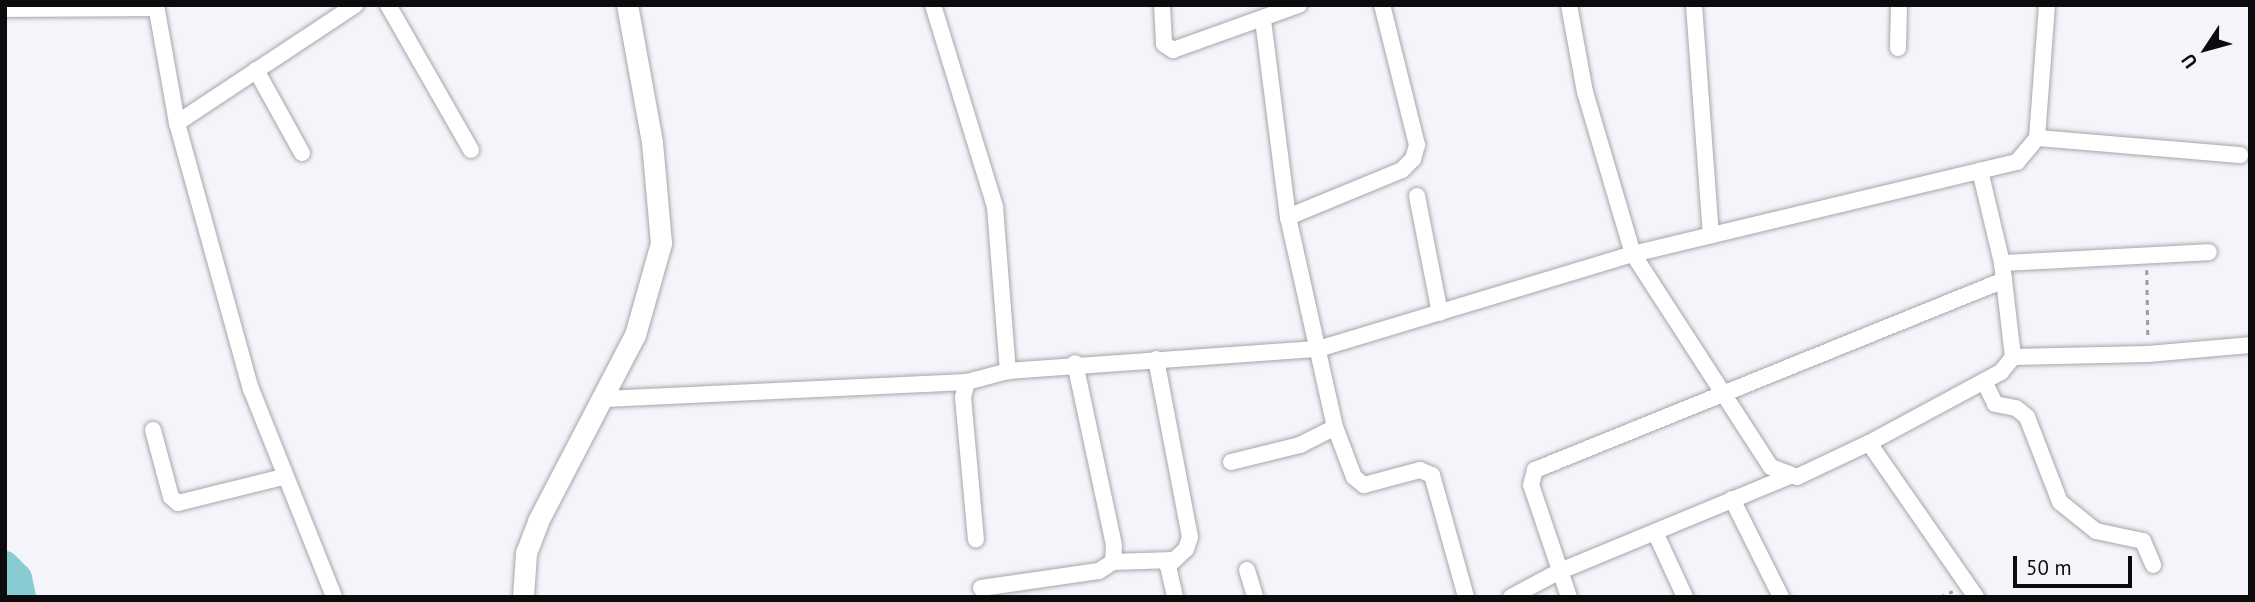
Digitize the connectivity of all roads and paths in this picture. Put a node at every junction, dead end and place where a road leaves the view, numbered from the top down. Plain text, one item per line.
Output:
1 (355, 5) edge
2 (388, 5) edge
3 (627, 5) edge
4 (933, 5) edge
5 (1161, 5) edge
6 (1382, 5) edge
7 (1569, 5) edge
8 (1694, 5) edge
9 (1899, 5) edge
10 (2047, 5) edge
11 (156, 6) edge
12 (1297, 6) edge
13 (5, 9) edge
14 (1263, 20) junction
15 (1898, 48) dead end
16 (256, 70) junction
17 (177, 123) junction
18 (2037, 138) junction
19 (471, 150) dead end
20 (302, 153) dead end
21 (2240, 155) dead end
22 (1980, 171) junction
23 (1417, 196) dead end
24 (1288, 217) junction
25 (1711, 235) junction
26 (2209, 252) dead end
27 (1633, 254) junction
28 (2147, 255) junction
29 (2002, 263) junction
30 (2004, 280) junction
31 (1440, 313) junction
32 (2250, 345) edge
33 (1318, 349) junction
34 (2148, 354) junction
35 (2013, 357) junction
36 (1156, 359) junction
37 (1075, 363) junction
38 (1008, 371) junction
39 (967, 382) junction
40 (1984, 382) junction
41 (1725, 393) junction
42 (605, 399) junction
43 (1335, 427) junction
44 (153, 430) dead end
45 (1869, 443) junction
46 (1231, 462) dead end
47 (283, 477) junction
48 (1787, 477) junction
49 (1732, 499) junction
50 (1655, 532) junction
51 (976, 539) dead end
52 (1173, 560) junction
53 (1113, 562) junction
54 (2153, 565) dead end
55 (1247, 570) dead end
56 (1558, 572) junction
57 (981, 588) dead end
58 (1023, 590) edge
59 (334, 597) edge
60 (523, 597) edge
61 (1175, 597) edge
62 (1255, 597) edge
63 (1466, 597) edge
64 (1511, 597) edge
65 (1569, 597) edge
66 (1685, 597) edge
67 (1781, 597) edge
68 (1976, 597) edge

1 - 16 street
2 - 19 street
3 - 42 street
4 - 38 street
5 - 14 street
6 - 24 street
7 - 27 street
8 - 25 street
9 - 15 street
10 - 18 street
11 - 13 street
11 - 17 street
12 - 14 street
14 - 24 street
16 - 17 street
16 - 20 street
17 - 47 street
18 - 21 street
18 - 22 street
22 - 25 street
22 - 29 street
23 - 31 street
24 - 33 street
25 - 27 street
26 - 28 street
27 - 31 street
27 - 41 street
28 - 29 street
28 - 34 path
29 - 30 street
30 - 35 street
30 - 41 street
31 - 33 street
32 - 34 street
33 - 36 street
33 - 43 street
34 - 35 street
35 - 40 street
36 - 37 street
36 - 52 street
37 - 38 street
37 - 53 street
38 - 39 street
39 - 42 street
39 - 51 street
40 - 45 street
40 - 54 street
41 - 48 street
41 - 56 street
42 - 60 street
43 - 46 street
43 - 63 street
44 - 47 street
45 - 48 street
45 - 68 street
47 - 59 street
48 - 49 street
49 - 50 street
49 - 67 street
50 - 56 street
50 - 66 street
52 - 53 street
52 - 61 street
53 - 58 street
55 - 62 street
56 - 64 street
56 - 65 street
57 - 58 street

